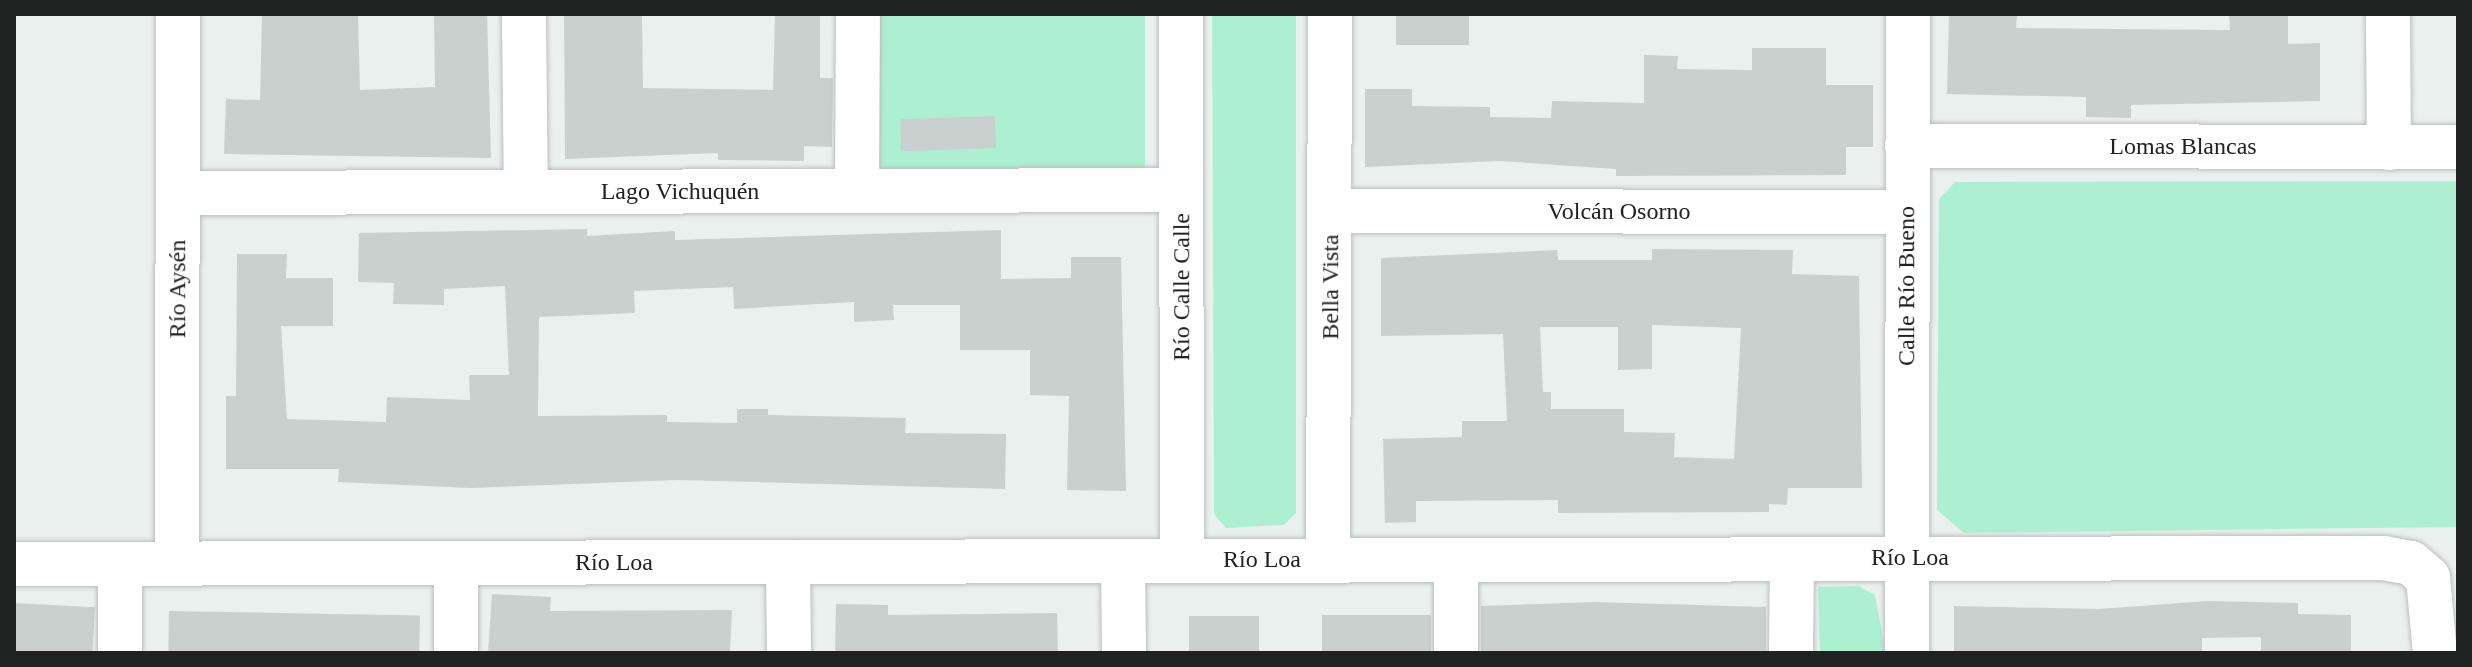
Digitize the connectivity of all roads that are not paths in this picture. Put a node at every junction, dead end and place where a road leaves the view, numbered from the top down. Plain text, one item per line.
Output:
1 (178, 14) edge
2 (524, 14) edge
3 (858, 14) edge
4 (1181, 14) edge
5 (1330, 14) edge
6 (1908, 14) edge
7 (2388, 14) edge
8 (1907, 146) junction
9 (2458, 147) edge
10 (2389, 148) junction
11 (1181, 190) junction
12 (857, 191) junction
13 (526, 192) junction
14 (178, 193) junction
15 (1331, 211) junction
16 (1907, 212) junction
17 (1906, 558) junction
18 (1792, 559) junction
19 (1182, 560) junction
20 (1328, 560) junction
21 (1456, 560) junction
22 (1123, 561) junction
23 (788, 562) junction
24 (456, 563) junction
25 (14, 564) edge
26 (120, 564) junction
27 (177, 564) junction
28 (120, 653) edge
29 (456, 653) edge
30 (789, 653) edge
31 (1124, 653) edge
32 (1456, 653) edge
33 (1791, 653) edge
34 (1907, 653) edge
35 (2435, 653) edge

1 - 14 street, Río Aysén
2 - 13 street
3 - 12 street
4 - 11 street, Río Calle Calle
5 - 15 street, Bella Vista
6 - 8 street, Calle Río Bueno
7 - 10 street
8 - 10 street, Lomas Blancas
8 - 16 street, Calle Río Bueno
9 - 10 street, Lomas Blancas
11 - 12 street, Lago Vichuquén
11 - 19 street, Río Calle Calle
12 - 13 street, Lago Vichuquén
13 - 14 street, Lago Vichuquén
14 - 27 street, Río Aysén
15 - 16 street, Volcán Osorno
15 - 20 street, Bella Vista
16 - 17 street, Calle Río Bueno
17 - 18 street, Río Loa
17 - 34 street, Calle Río Bueno
17 - 35 street, Río Loa
18 - 21 street, Río Loa
18 - 33 street
19 - 20 street, Río Loa
19 - 22 street, Río Loa
20 - 21 street, Río Loa
21 - 32 street
22 - 23 street, Río Loa
22 - 31 street
23 - 24 street, Río Loa
23 - 30 street
24 - 27 street, Río Loa
24 - 29 street
25 - 26 street, Río Loa
26 - 27 street, Río Loa
26 - 28 street

